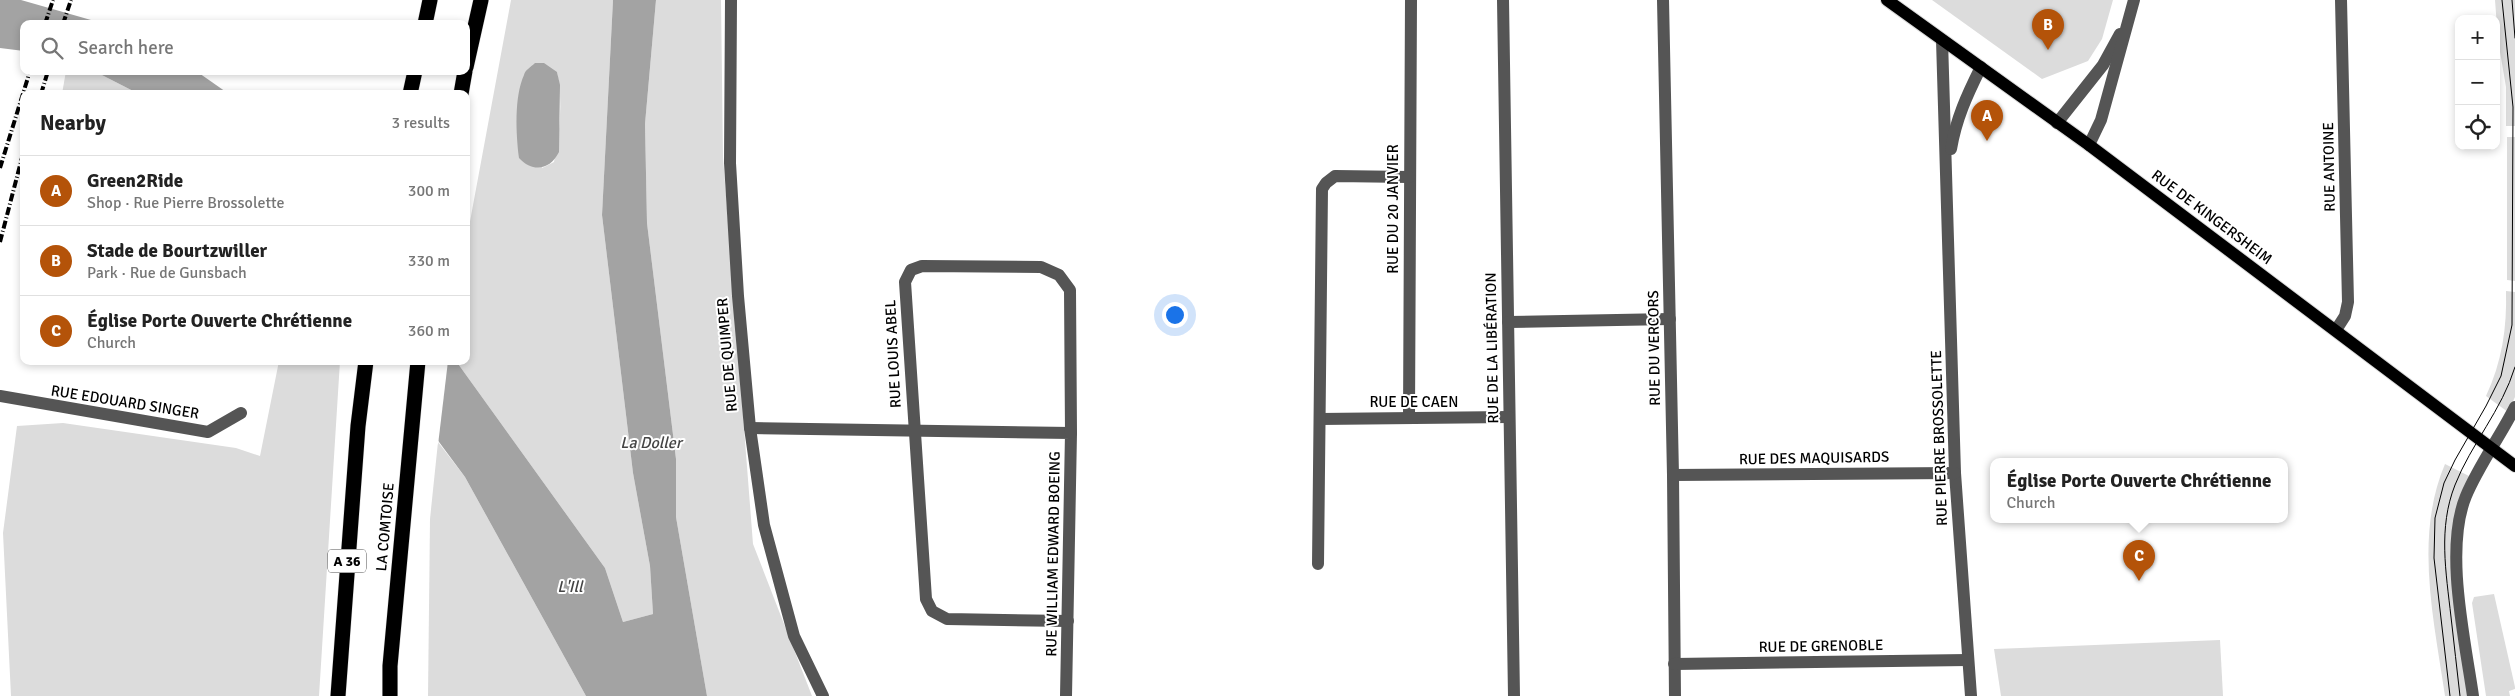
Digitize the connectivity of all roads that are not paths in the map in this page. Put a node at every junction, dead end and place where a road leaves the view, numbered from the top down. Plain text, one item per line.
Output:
1 (430, 0) edge
2 (481, 0) edge
3 (731, 0) edge
4 (1410, 0) edge
5 (1503, 0) edge
6 (1663, 0) edge
7 (1887, 0) edge
8 (2134, 0) edge
9 (2341, 0) edge
10 (426, 20) edge
11 (2128, 21) junction
12 (1942, 40) junction
13 (470, 49) edge
14 (1981, 67) junction
15 (414, 75) edge
16 (464, 75) edge
17 (411, 90) edge
18 (462, 90) edge
19 (2057, 123) junction
20 (2089, 146) junction
21 (1409, 177) junction
22 (1947, 179) junction
23 (1670, 318) junction
24 (1508, 322) junction
25 (2336, 330) junction
26 (366, 365) edge
27 (418, 365) edge
28 (0, 396) edge
29 (2515, 406) edge
30 (241, 413) dead end
31 (1509, 417) junction
32 (1409, 418) junction
33 (1320, 420) junction
34 (750, 428) junction
35 (913, 430) junction
36 (1071, 433) junction
37 (2491, 448) junction
38 (2515, 466) edge
39 (1955, 473) junction
40 (1673, 475) junction
41 (1318, 564) dead end
42 (1068, 621) junction
43 (1968, 660) junction
44 (1674, 664) junction
45 (338, 696) edge
46 (390, 696) edge
47 (823, 696) edge
48 (1066, 696) edge
49 (1514, 696) edge
50 (1675, 696) edge
51 (1971, 696) edge
52 (2473, 696) edge

1 - 10 highway
2 - 13 highway
3 - 34 street, RUE DE QUIMPER
4 - 21 street, RUE DU 20 JANVIER
5 - 24 street, RUE DE LA LIBÉRATION
6 - 23 street, RUE DU VERCORS
7 - 12 main road, RUE DE KINGERSHEIM
8 - 11 street
9 - 25 street, RUE ANTOINE
11 - 19 street
11 - 20 street
12 - 14 main road, RUE DE KINGERSHEIM
12 - 22 street, RUE PIERRE BROSSOLETTE
14 - 19 main road, RUE DE KINGERSHEIM
14 - 22 street, RUE PIERRE BROSSOLETTE
15 - 17 highway
16 - 18 highway
19 - 20 main road, RUE DE KINGERSHEIM
20 - 25 main road, RUE DE KINGERSHEIM
21 - 32 street, RUE DU 20 JANVIER
21 - 33 street
22 - 39 street, RUE PIERRE BROSSOLETTE
23 - 24 street
23 - 40 street, RUE DU VERCORS
24 - 31 street, RUE DE LA LIBÉRATION
25 - 37 main road, RUE DE KINGERSHEIM
26 - 45 highway, A 36
27 - 46 highway, LA COMTOISE
28 - 30 street, RUE EDOUARD SINGER
29 - 37 street
31 - 32 street, RUE DE CAEN
31 - 49 street, RUE DE LA LIBÉRATION
32 - 33 street, RUE DE CAEN
33 - 41 street
34 - 35 street, RUE WILLIAM EDWARD BOEING
34 - 47 street, RUE DE QUIMPER
35 - 36 street, RUE WILLIAM EDWARD BOEING
35 - 36 street, RUE LOUIS ABEL
35 - 42 street, RUE LOUIS ABEL
36 - 42 street, RUE WILLIAM EDWARD BOEING
37 - 38 main road, RUE DE KINGERSHEIM
37 - 52 street
39 - 40 street, RUE DES MAQUISARDS
39 - 43 street, RUE PIERRE BROSSOLETTE
40 - 44 street, RUE DU VERCORS
42 - 48 street, RUE WILLIAM EDWARD BOEING
43 - 44 street, RUE DE GRENOBLE
43 - 51 street, RUE PIERRE BROSSOLETTE
44 - 50 street, RUE DU VERCORS

